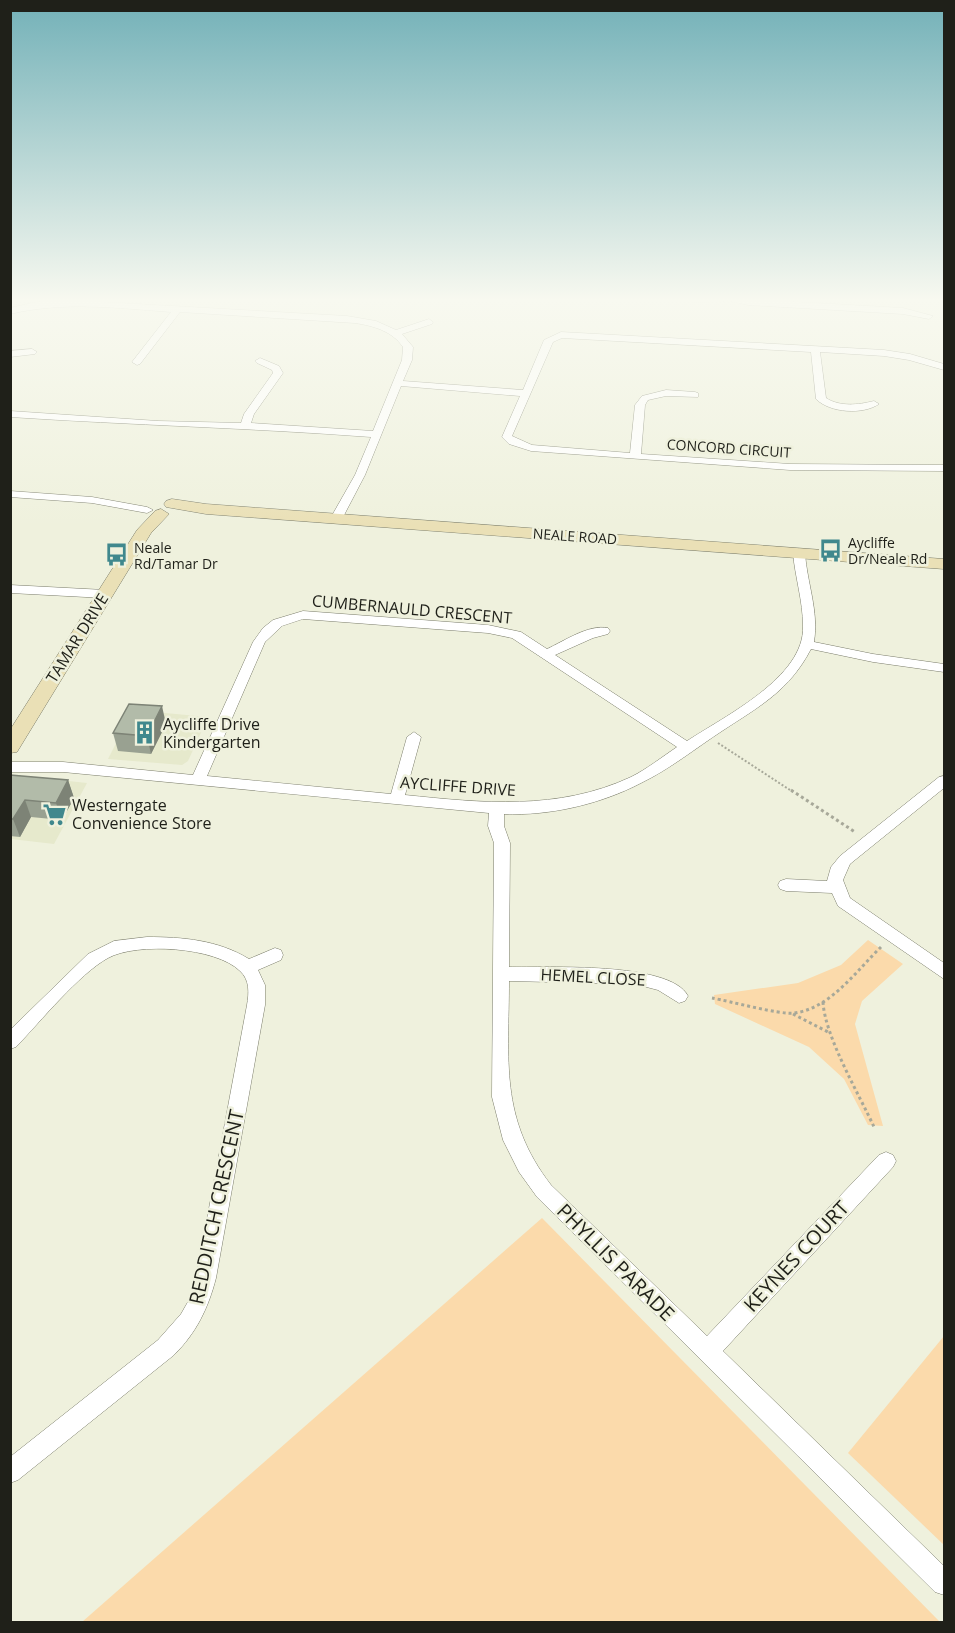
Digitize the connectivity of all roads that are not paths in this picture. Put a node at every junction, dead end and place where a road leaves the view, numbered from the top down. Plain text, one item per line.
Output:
1 (276, 375) edge
2 (401, 375) edge
3 (533, 375) edge
4 (818, 375) edge
5 (398, 383) junction
6 (525, 393) junction
7 (695, 395) dead end
8 (874, 404) dead end
9 (10, 414) edge
10 (245, 426) junction
11 (377, 434) junction
12 (513, 442) junction
13 (499, 448) dead end
14 (635, 457) junction
15 (945, 468) edge
16 (10, 494) edge
17 (158, 509) junction
18 (341, 519) junction
19 (803, 554) junction
20 (945, 564) edge
21 (10, 589) edge
22 (103, 597) junction
23 (270, 609) dead end
24 (280, 620) junction
25 (604, 632) dead end
26 (807, 644) junction
27 (547, 654) junction
28 (945, 668) edge
29 (414, 737) dead end
30 (10, 747) edge
31 (687, 747) junction
32 (10, 758) edge
33 (10, 767) edge
34 (63, 767) junction
35 (198, 780) junction
36 (945, 781) edge
37 (397, 799) junction
38 (502, 809) junction
39 (786, 885) dead end
40 (837, 887) junction
41 (275, 955) dead end
42 (248, 967) junction
43 (945, 972) edge
44 (502, 974) junction
45 (679, 996) dead end
46 (10, 1042) edge
47 (886, 1161) dead end
48 (707, 1352) junction
49 (10, 1472) edge
50 (945, 1583) edge

1 - 10 street
2 - 5 street
3 - 6 street
4 - 8 street
5 - 6 street
5 - 11 street
6 - 12 street
7 - 14 street
9 - 10 street
10 - 11 street
11 - 18 street
12 - 13 street
12 - 14 street, CONCORD CIRCUIT
14 - 15 street, CONCORD CIRCUIT
16 - 17 street, NEALE ROAD
17 - 18 street, NEALE ROAD
17 - 22 street, TAMAR DRIVE
18 - 19 street, NEALE ROAD
19 - 20 street, NEALE ROAD
19 - 26 street, AYCLIFFE DRIVE
21 - 22 street
22 - 30 street, TAMAR DRIVE
23 - 24 street
24 - 27 street, CUMBERNAULD CRESCENT
24 - 35 street
25 - 27 street
26 - 28 street
26 - 31 street, AYCLIFFE DRIVE
27 - 31 street, CUMBERNAULD CRESCENT
29 - 37 street
31 - 38 street, AYCLIFFE DRIVE
32 - 34 street, AYCLIFFE DRIVE
33 - 34 street, AYCLIFFE DRIVE
34 - 35 street, AYCLIFFE DRIVE
35 - 37 street, AYCLIFFE DRIVE
36 - 40 street
37 - 38 street, AYCLIFFE DRIVE
38 - 44 street, PHYLLIS PARADE
39 - 40 street
40 - 43 street
41 - 42 street
42 - 46 street
42 - 49 street, REDDITCH CRESCENT
44 - 45 street, HEMEL CLOSE
44 - 48 street, PHYLLIS PARADE
47 - 48 street, KEYNES COURT
48 - 50 street, PHYLLIS PARADE

